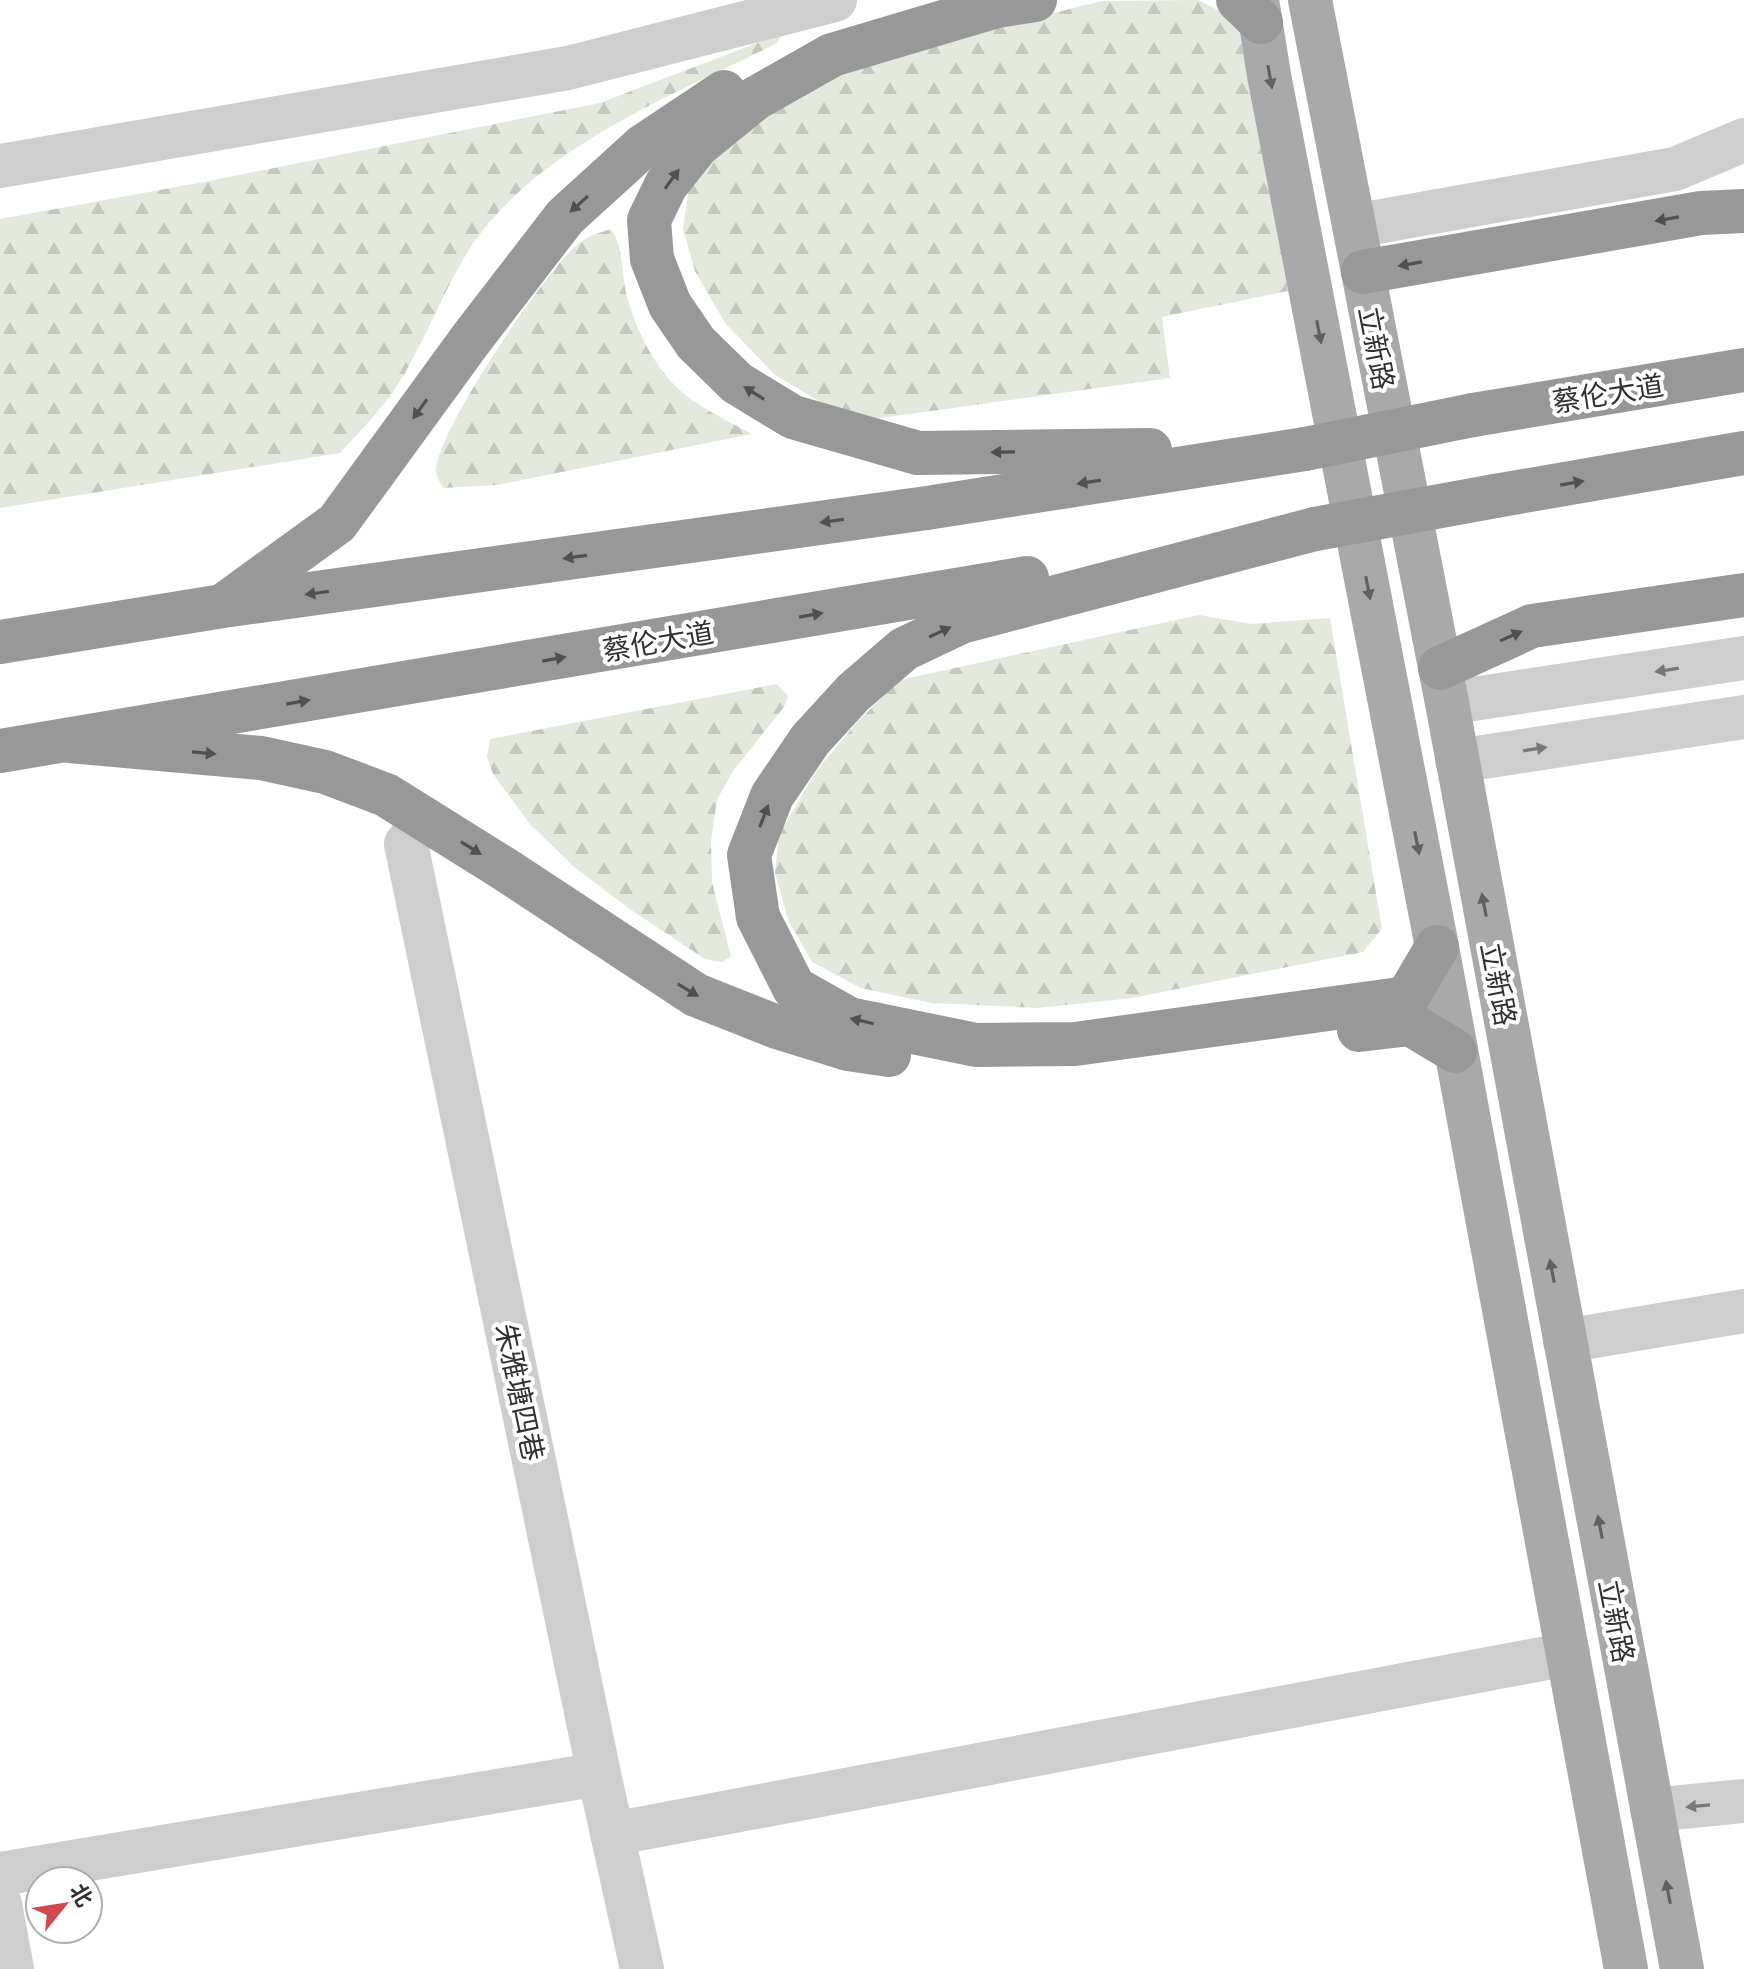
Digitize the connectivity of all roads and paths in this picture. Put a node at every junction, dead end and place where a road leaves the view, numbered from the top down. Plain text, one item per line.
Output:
1 (835, 0) edge
2 (964, 0) edge
3 (1035, 0) edge
4 (1310, 0) edge
5 (1252, 7) edge
6 (1744, 140) edge
7 (0, 166) edge
8 (1744, 211) edge
9 (1354, 226) junction
10 (1363, 272) junction
11 (1744, 370) edge
12 (1305, 449) junction
13 (1744, 453) edge
14 (1315, 529) junction
15 (1744, 595) edge
16 (223, 606) junction
17 (0, 642) edge
18 (1744, 658) edge
19 (1444, 685) junction
20 (1744, 717) edge
21 (70, 741) junction
22 (0, 751) edge
23 (1457, 761) junction
24 (425, 819) junction
25 (1437, 947) junction
26 (1455, 1051) junction
27 (1744, 1311) edge
28 (1565, 1341) junction
29 (1568, 1654) junction
30 (599, 1774) junction
31 (1744, 1801) edge
32 (1652, 1810) junction
33 (612, 1834) junction
34 (0, 1874) edge
35 (0, 1904) edge
36 (12, 1969) edge
37 (642, 1969) edge
38 (1626, 1969) edge
39 (1682, 1969) edge

1 - 7 street
2 -> 16 highway
12 -> 3 highway
4 - 9 main road, 立新路
5 -> 25 main road, 立新路
6 - 9 street
8 -> 10 highway
9 - 10 main road, 立新路
10 - 19 main road, 立新路
11 - 12 highway, 蔡伦大道, bridge
12 -> 16 highway
14 -> 13 highway, bridge
21 -> 14 highway, 蔡伦大道
25 -> 14 highway
19 -> 15 highway
16 - 17 highway
18 -> 19 street
19 - 23 main road, 立新路
23 -> 20 street
21 - 22 highway, 蔡伦大道
21 -> 24 highway
28 -> 23 main road, 立新路
24 -> 26 highway
24 - 30 street, 朱雅塘四巷
25 - 26 main road, 立新路
26 - 29 main road, 立新路
27 - 28 street
32 -> 28 main road, 立新路
29 - 33 street
29 - 38 main road, 立新路
30 - 33 street, 朱雅塘四巷
30 - 34 street
31 -> 32 street
39 -> 32 main road, 立新路
33 - 37 street, 朱雅塘四巷
35 - 36 street

